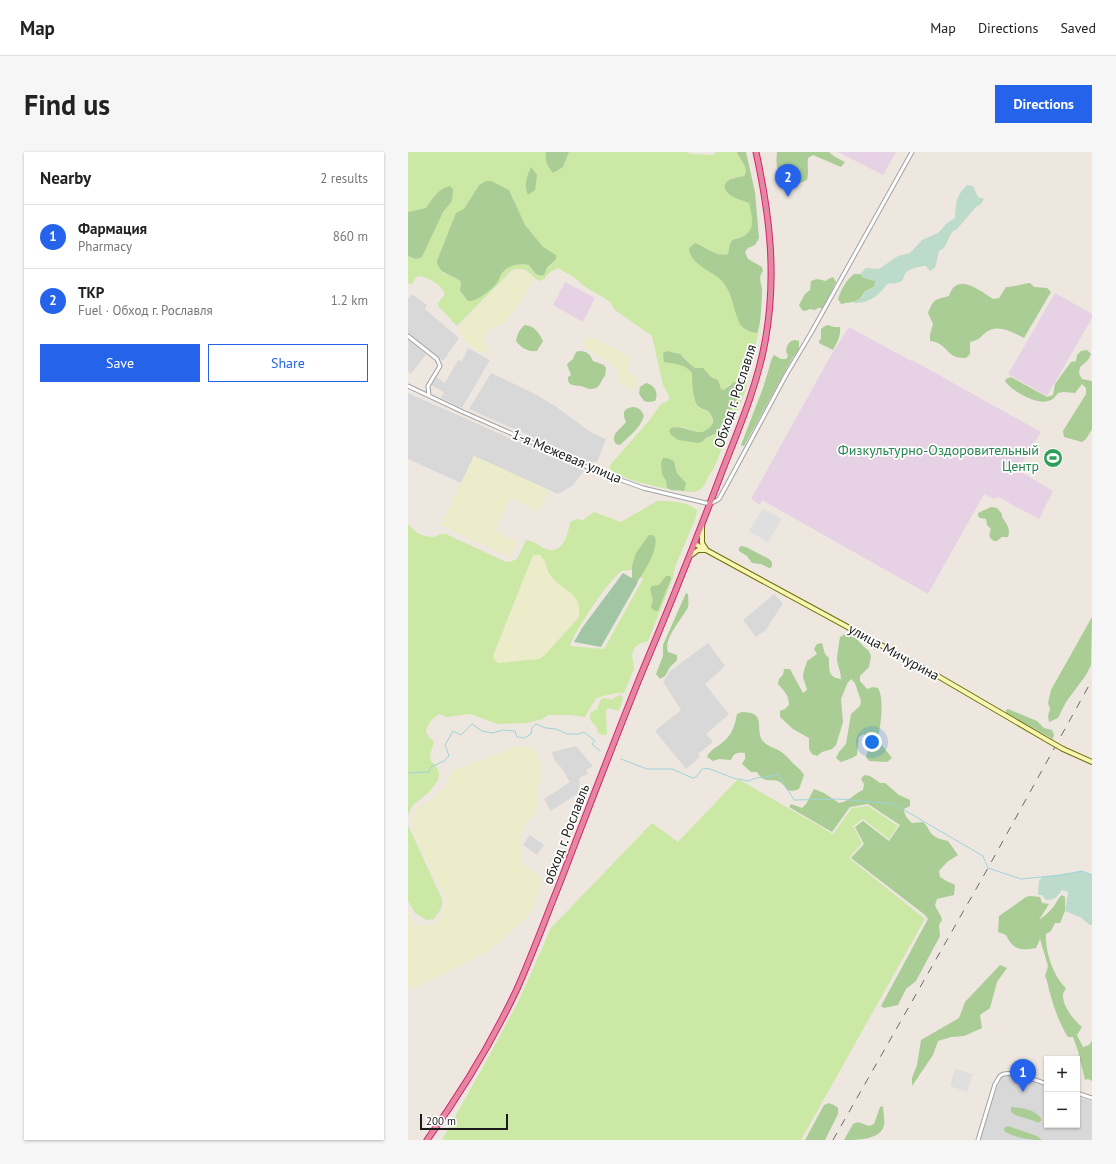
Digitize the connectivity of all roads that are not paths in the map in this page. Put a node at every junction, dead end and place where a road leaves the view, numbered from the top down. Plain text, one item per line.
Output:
1 (756, 152) edge
2 (912, 152) edge
3 (408, 336) edge
4 (408, 386) edge
5 (429, 396) junction
6 (710, 504) junction
7 (702, 525) junction
8 (695, 544) junction
9 (707, 550) junction
10 (690, 556) junction
11 (1092, 762) edge
12 (1044, 1083) edge
13 (1080, 1094) edge
14 (1092, 1098) edge
15 (427, 1140) edge
16 (978, 1140) edge

1 - 6 highway, Обход г. Рославля
2 - 6 street
3 - 5 street
4 - 5 street, 1-я Межевая улица
5 - 6 street, 1-я Межевая улица
6 - 7 highway, Обход г. Рославля
7 - 8 highway, обход г. Рославль
7 - 9 main road
8 - 9 main road, улица Мичурина
8 - 10 highway, обход г. Рославль
9 - 10 main road
9 - 11 main road, улица Мичурина, bridge
10 - 15 highway, обход г. Рославль
12 - 16 street
13 - 14 street

